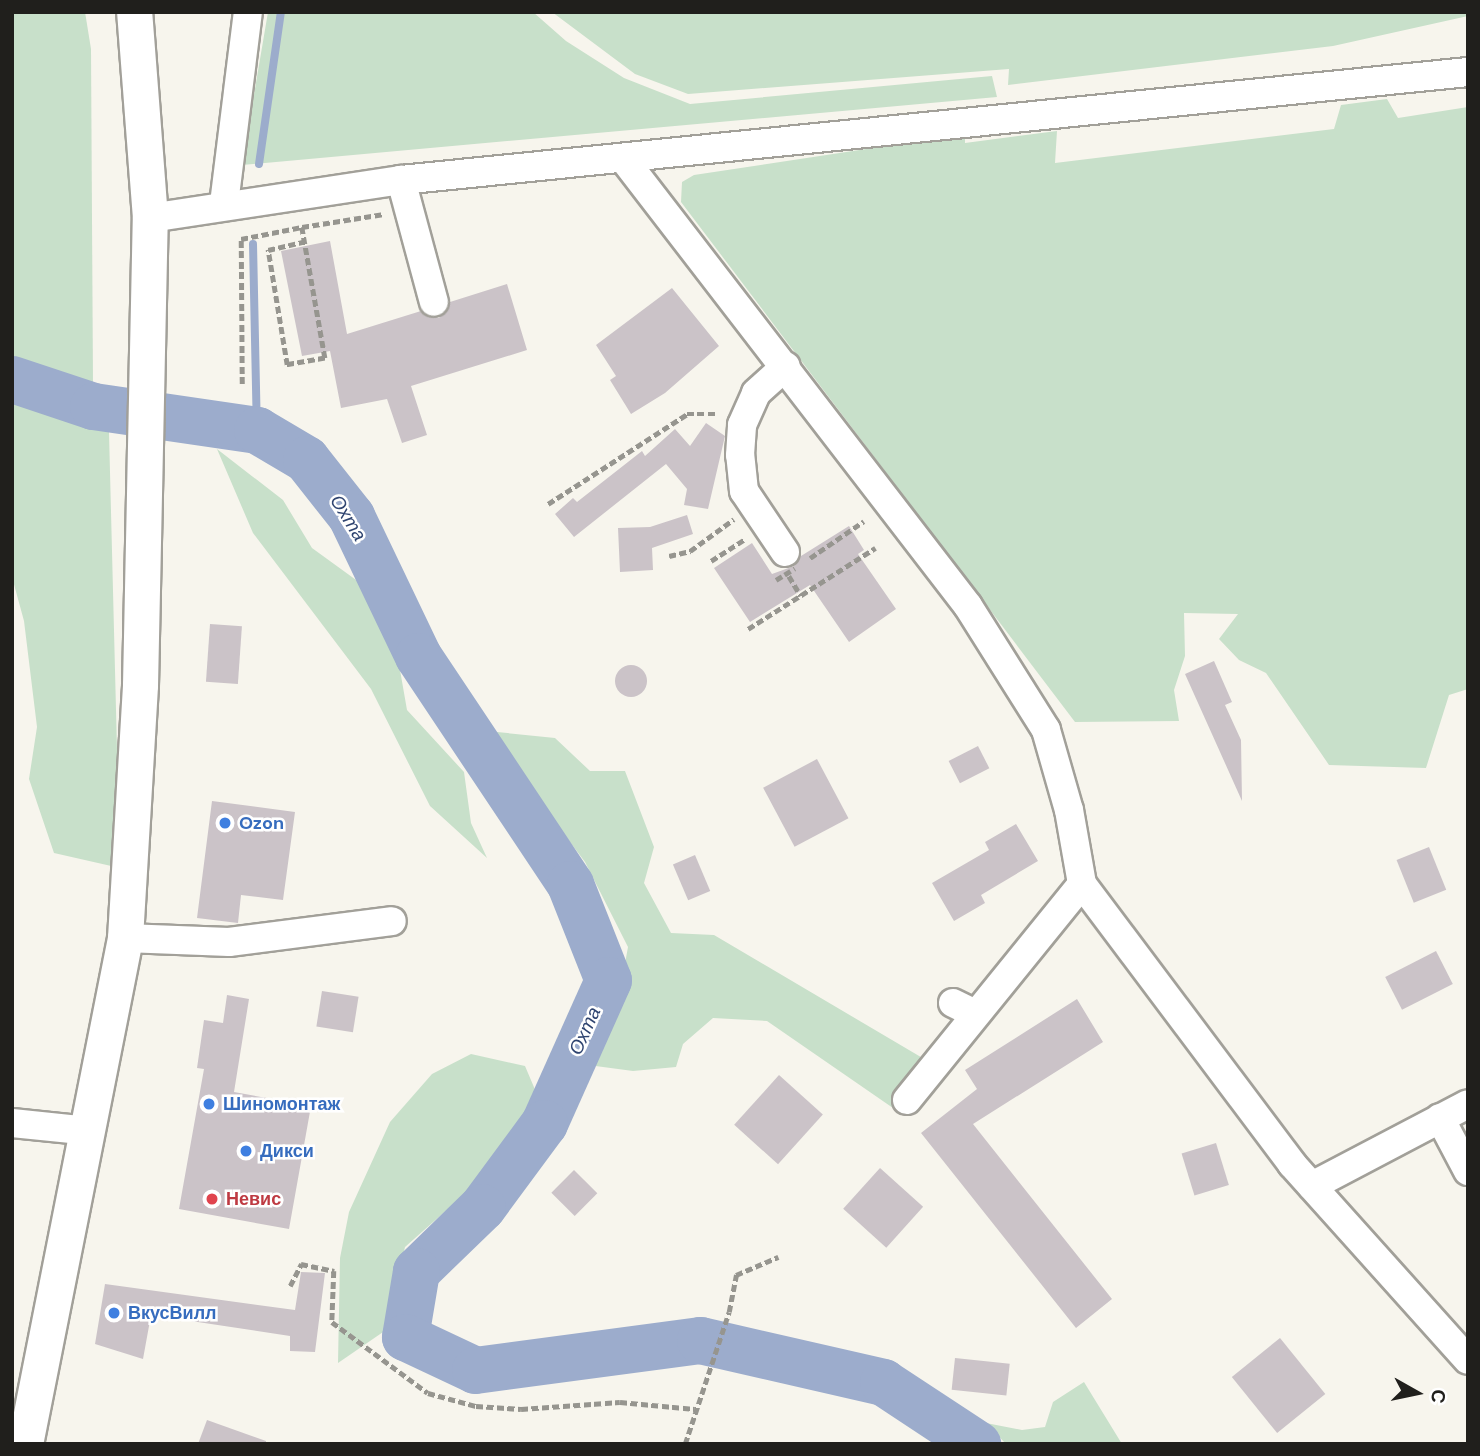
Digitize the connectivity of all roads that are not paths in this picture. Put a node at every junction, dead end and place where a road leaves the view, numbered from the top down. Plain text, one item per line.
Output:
1 (134, 12) edge
2 (248, 12) edge
3 (1468, 72) edge
4 (623, 158) junction
5 (401, 180) junction
6 (224, 204) junction
7 (150, 218) junction
8 (435, 302) dead end
9 (786, 366) junction
10 (790, 560) road end
11 (1082, 884) junction
12 (392, 921) dead end
13 (125, 938) junction
14 (907, 1100) dead end
15 (1468, 1104) edge
16 (1440, 1118) junction
17 (12, 1123) edge
18 (89, 1132) junction
19 (1468, 1171) edge
20 (1312, 1186) junction
21 (1468, 1360) edge
22 (24, 1444) edge

1 - 7 main road
2 - 6 street
3 - 4 street
4 - 5 street
4 - 9 street
5 - 6 street
5 - 8 street
6 - 7 street
7 - 13 main road
9 - 10 street
9 - 11 street
11 - 14 street
11 - 20 street
12 - 13 street
13 - 18 main road
15 - 16 street
16 - 19 street
16 - 20 street
17 - 18 street
18 - 22 main road
20 - 21 street

